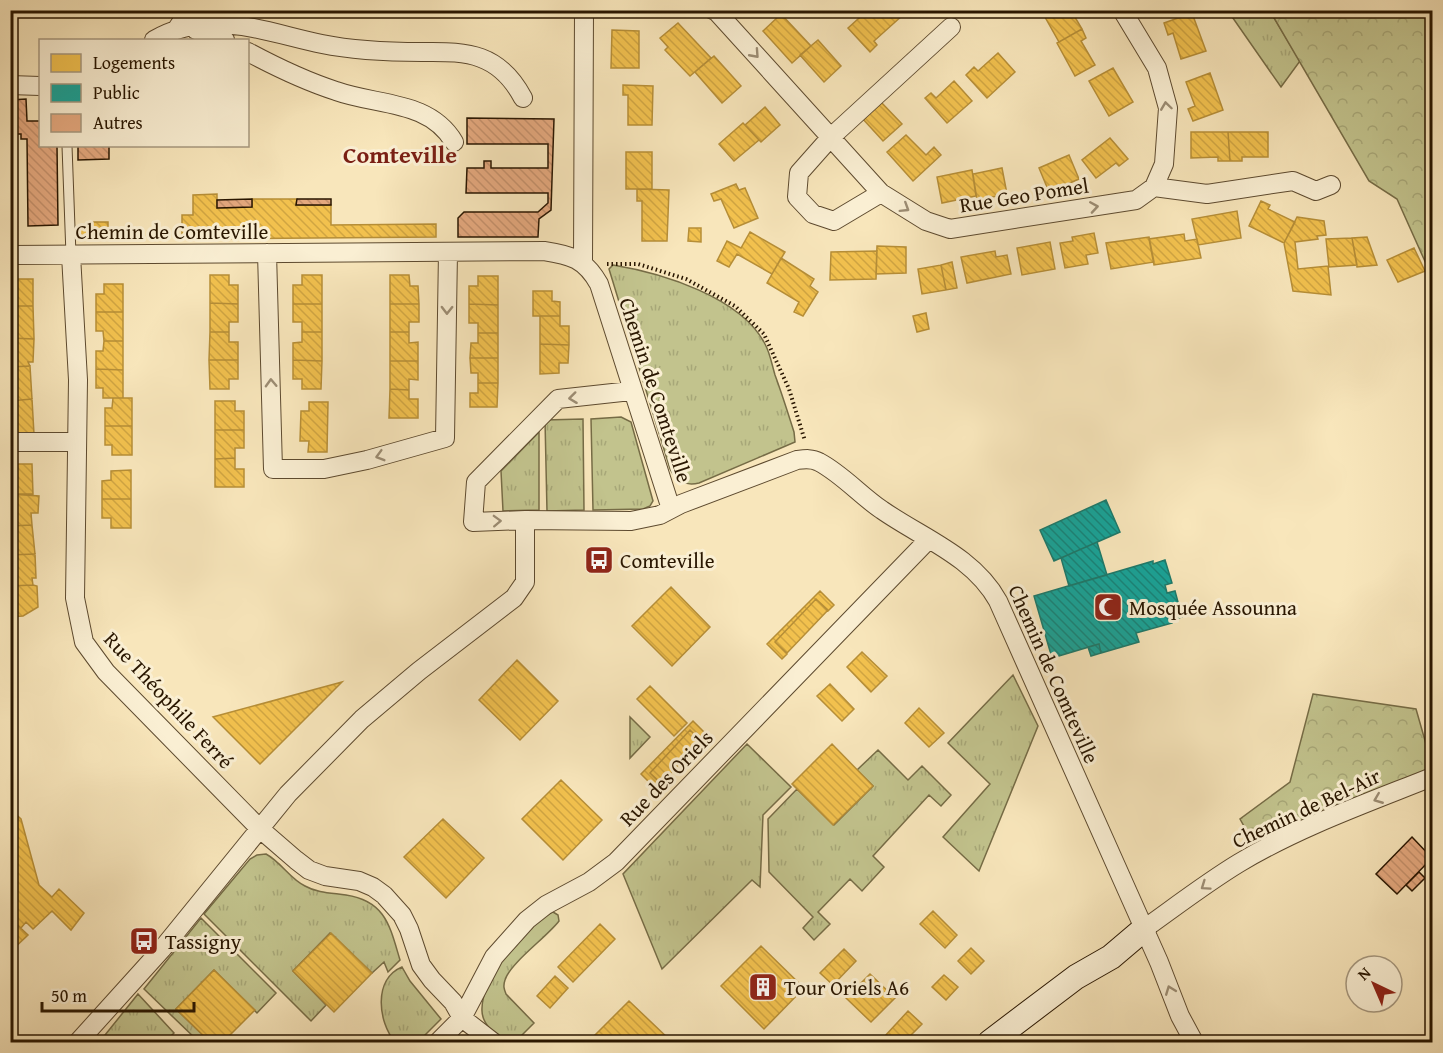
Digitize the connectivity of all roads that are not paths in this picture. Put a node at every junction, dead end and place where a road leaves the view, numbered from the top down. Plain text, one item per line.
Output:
1 (182, 10) edge
2 (584, 10) edge
3 (1122, 10) edge
4 (715, 11) edge
5 (951, 27) dead end
6 (176, 30) junction
7 (156, 39) edge
8 (222, 39) edge
9 (249, 52) edge
10 (10, 85) edge
11 (39, 86) edge
12 (523, 98) dead end
13 (830, 138) junction
14 (454, 142) dead end
15 (66, 147) edge
16 (1331, 185) dead end
17 (1154, 187) junction
18 (881, 193) junction
19 (448, 252) junction
20 (267, 253) junction
21 (10, 255) edge
22 (71, 255) junction
23 (583, 263) junction
24 (631, 391) junction
25 (10, 442) edge
26 (77, 442) junction
27 (670, 509) junction
28 (525, 520) junction
29 (929, 539) junction
30 (1432, 777) edge
31 (259, 828) junction
32 (1144, 929) junction
33 (462, 1018) junction
34 (78, 1042) edge
35 (438, 1042) edge
36 (494, 1042) edge
37 (990, 1042) edge
38 (1194, 1042) edge

1 - 6 street
2 - 23 street
17 -> 3 street
4 -> 13 street, Rue Geo Pomel
5 - 13 street
6 - 7 street
6 - 8 street
6 - 12 street
9 - 14 street
10 - 11 street
13 - 18 street, Rue Geo Pomel
13 - 18 street
15 - 22 lane
16 - 17 street
18 -> 17 street, Rue Geo Pomel
19 - 20 street, Chemin de Comteville
19 -> 20 street
19 - 23 street, Chemin de Comteville
20 - 22 street, Chemin de Comteville
21 - 22 street, Chemin de Comteville
22 - 26 street, Rue Théophile Ferré
23 - 24 street, Chemin de Comteville
24 - 27 street, Chemin de Comteville
24 -> 28 street
25 - 26 street
26 - 31 street, Rue Théophile Ferré
27 - 28 street
27 - 29 street, Chemin de Comteville
28 - 31 street
29 - 32 street, Chemin de Comteville
29 - 33 street, Rue des Oriels
30 -> 32 street, Chemin de Bel-Air
31 - 33 street, Rue Théophile Ferré
31 - 34 street
32 - 37 street
38 -> 32 street, Chemin de Comteville
33 - 35 street, Rue des Oriels
33 - 36 street, Rue Théophile Ferré

